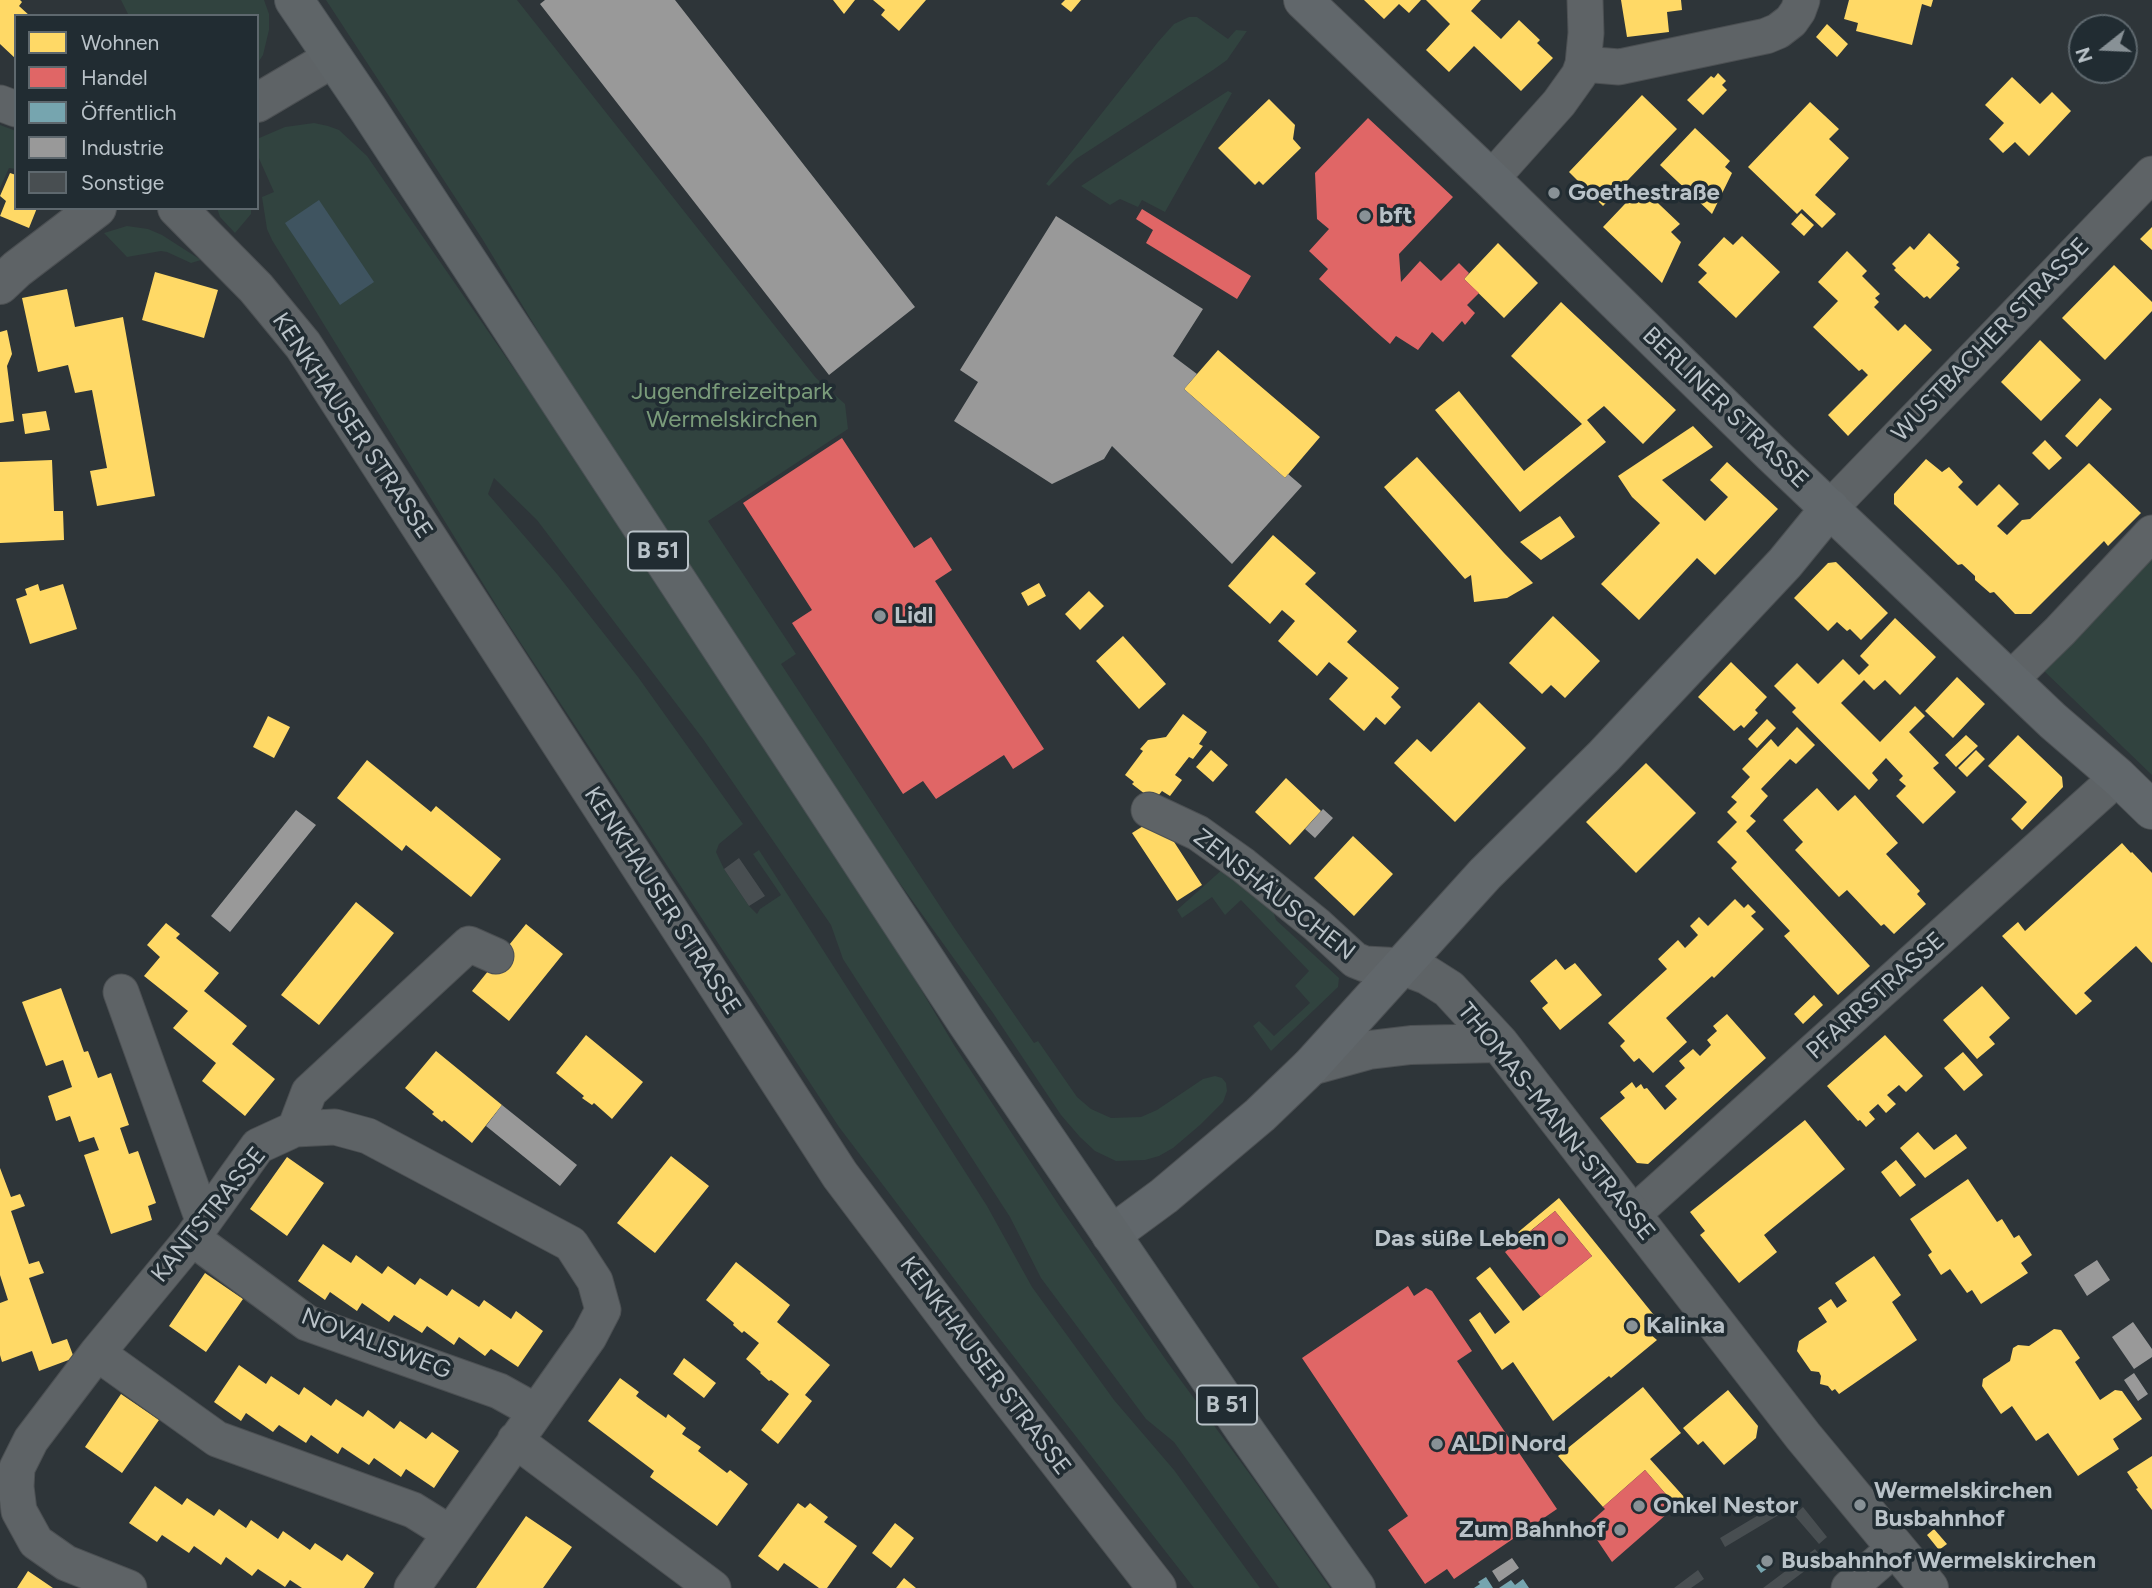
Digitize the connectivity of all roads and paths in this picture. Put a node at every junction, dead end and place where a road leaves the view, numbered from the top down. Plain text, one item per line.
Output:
1 (294, 0) edge
2 (1303, 0) edge
3 (1585, 0) edge
4 (1802, 0) edge
5 (333, 58) junction
6 (1583, 64) junction
7 (259, 102) edge
8 (2152, 174) edge
9 (1491, 179) junction
10 (94, 210) edge
11 (179, 210) edge
12 (0, 285) edge
13 (1830, 508) junction
14 (2152, 533) edge
15 (2010, 680) junction
16 (2118, 777) junction
17 (1149, 810) dead end
18 (2152, 810) edge
19 (496, 956) dead end
20 (1403, 966) junction
21 (121, 992) dead end
22 (1499, 1043) junction
23 (1311, 1066) junction
24 (295, 1129) junction
25 (1632, 1215) junction
26 (197, 1229) junction
27 (1111, 1235) junction
28 (97, 1353) junction
29 (535, 1411) junction
30 (515, 1440) junction
31 (9, 1459) edge
32 (9, 1513) edge
33 (450, 1533) junction
34 (1895, 1548) junction
35 (129, 1588) edge
36 (412, 1588) edge
37 (713, 1588) edge
38 (1157, 1588) edge
39 (1356, 1588) edge
40 (1849, 1588) edge
41 (1929, 1588) edge

1 - 5 main road, B 51
2 - 9 main road, BERLINER STRASSE
3 - 6 street
4 - 6 street
5 - 7 street
5 - 27 main road, B 51
6 - 9 street
8 - 13 street, WUSTBACHER STRASSE
9 - 13 main road, BERLINER STRASSE
10 - 12 street
11 - 38 street, KENKHAUSER STRASSE
13 - 15 main road, BERLINER STRASSE
13 - 20 main road
14 - 15 street
15 - 16 main road, BERLINER STRASSE
16 - 18 main road, BERLINER STRASSE
16 - 25 street, PFARRSTRASSE
17 - 20 street, ZENSHÄUSCHEN
19 - 24 street
20 - 22 street, THOMAS-MANN-STRASSE
20 - 23 main road
21 - 26 street
22 - 23 street
22 - 25 street, THOMAS-MANN-STRASSE
23 - 27 main road
24 - 26 street, KANTSTRASSE
24 - 29 street, KANTSTRASSE
25 - 34 street, THOMAS-MANN-STRASSE
26 - 28 street, KANTSTRASSE
26 - 29 street, NOVALISWEG
27 - 39 main road, B 51
28 - 31 street, KANTSTRASSE
28 - 33 street
29 - 30 street
30 - 33 street
30 - 37 street
31 - 32 street, KANTSTRASSE
32 - 35 street, KANTSTRASSE
33 - 36 street
34 - 40 street
34 - 41 street, THOMAS-MANN-STRASSE

